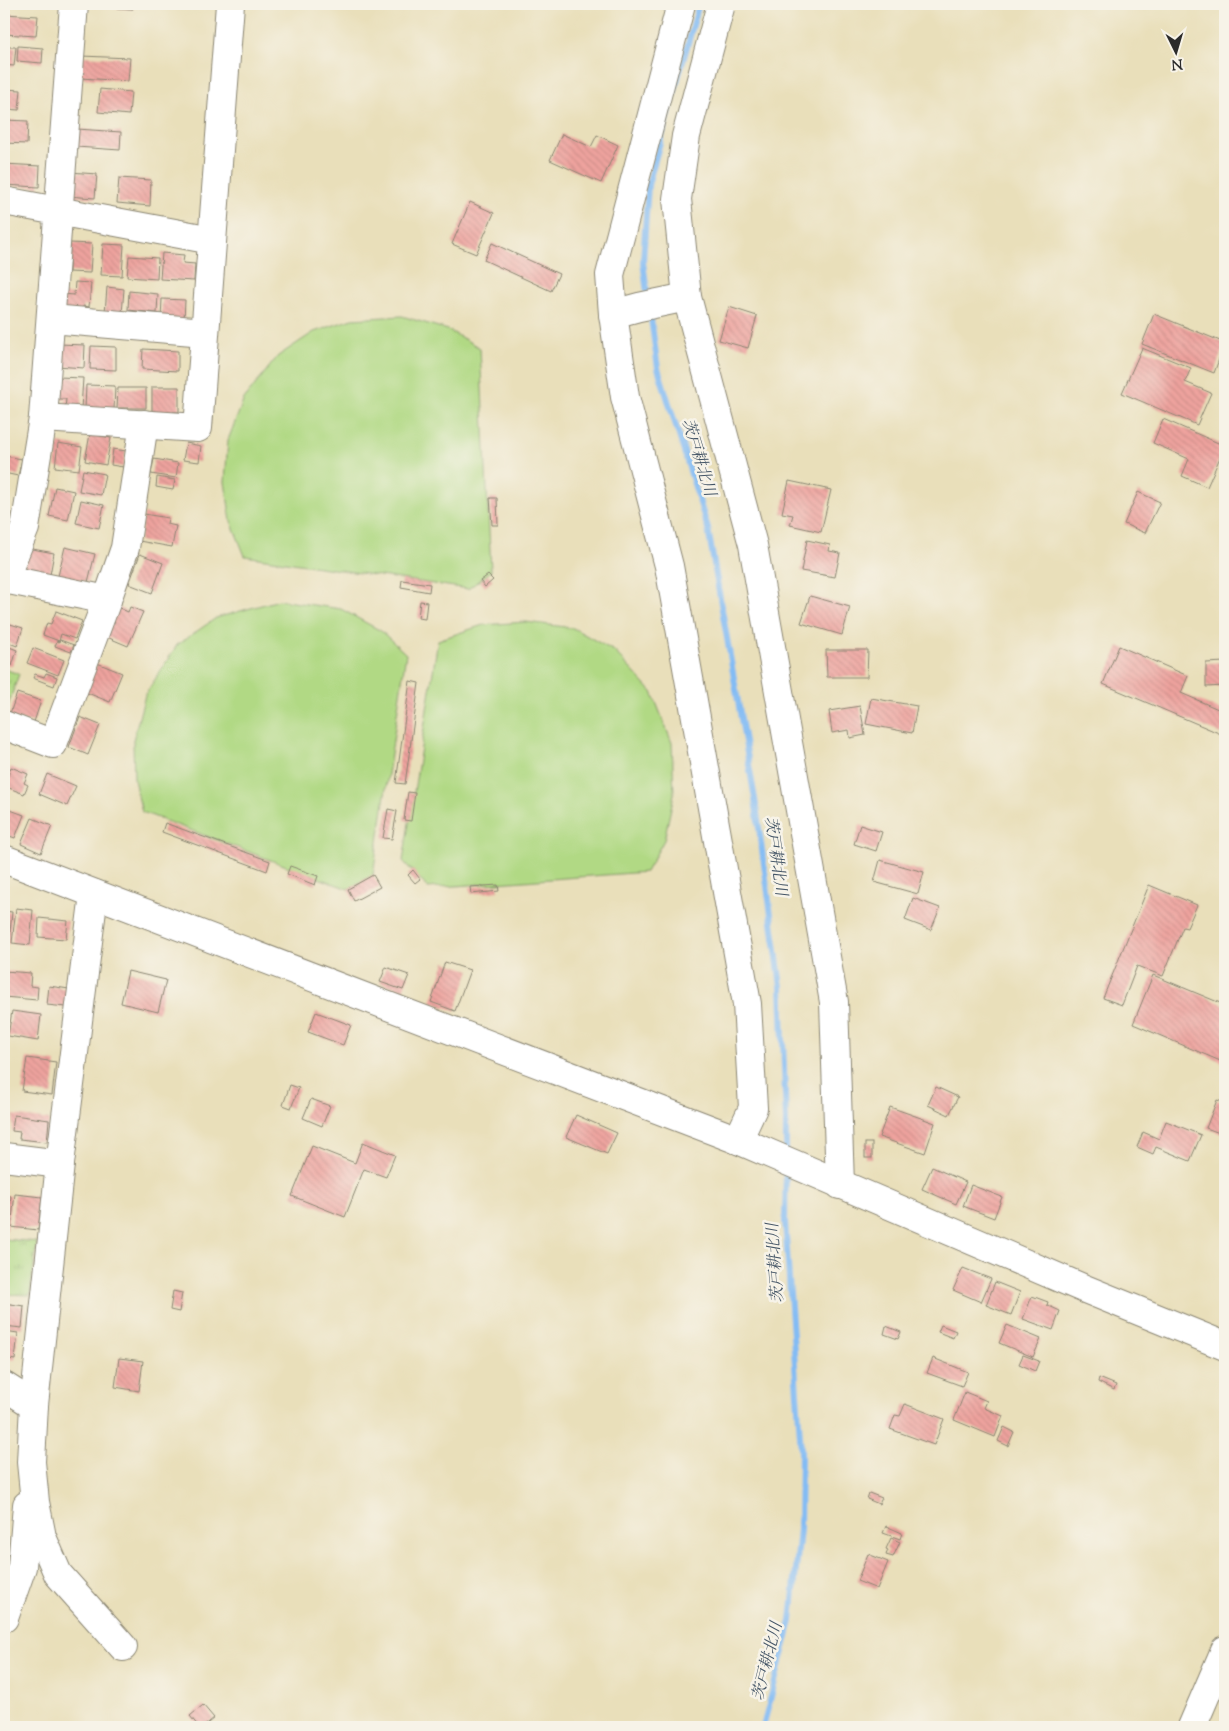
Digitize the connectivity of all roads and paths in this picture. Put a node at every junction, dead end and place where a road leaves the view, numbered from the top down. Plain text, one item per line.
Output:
1 (74, 4) edge
2 (230, 4) edge
3 (681, 4) edge
4 (722, 4) edge
5 (4, 201) edge
6 (58, 212) junction
7 (212, 240) junction
8 (663, 302) junction
9 (612, 314) junction
10 (50, 319) junction
11 (205, 332) junction
12 (43, 418) junction
13 (144, 424) junction
14 (4, 579) edge
15 (107, 600) junction
16 (4, 725) edge
17 (4, 859) edge
18 (94, 894) junction
19 (738, 1140) junction
20 (4, 1156) edge
21 (60, 1164) junction
22 (840, 1184) junction
23 (1225, 1346) edge
24 (4, 1386) edge
25 (34, 1405) junction
26 (31, 1462) junction
27 (4, 1618) edge
28 (123, 1647) dead end
29 (1225, 1650) edge
30 (1192, 1727) edge

1 - 6 street
2 - 7 street
3 - 9 street
4 - 8 street
5 - 6 street
6 - 7 street
6 - 10 street
7 - 11 street
8 - 9 street
8 - 22 street
9 - 19 street
10 - 11 street
10 - 12 street
11 - 13 street
12 - 13 street
12 - 14 street
13 - 15 street
14 - 15 street
15 - 16 street
17 - 18 street
18 - 19 street
18 - 21 street
19 - 22 street
20 - 21 street
21 - 25 street
22 - 23 street
24 - 25 street
25 - 26 street
26 - 27 street
26 - 28 street
29 - 30 street

